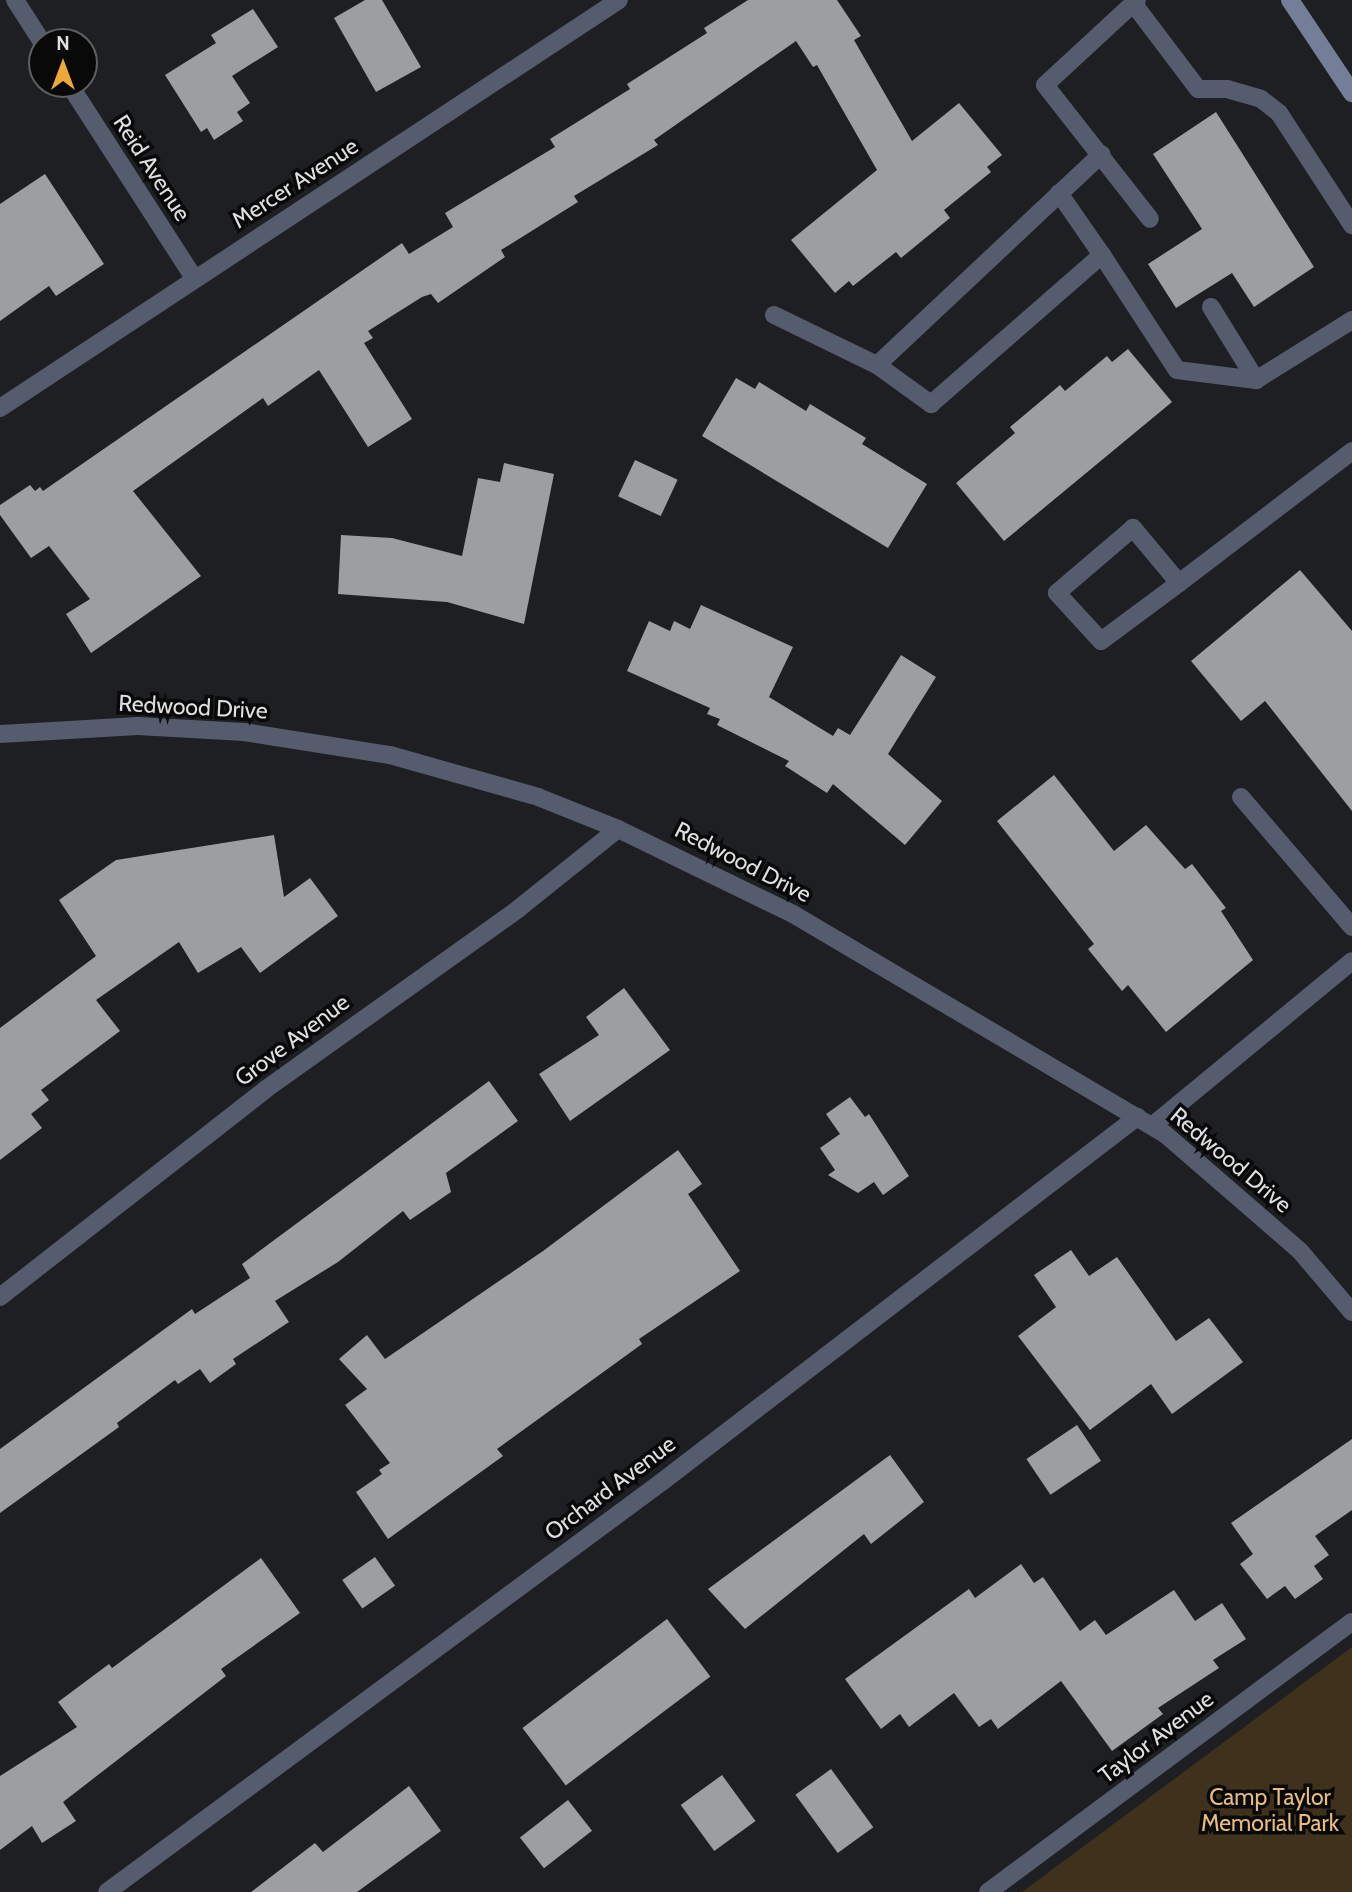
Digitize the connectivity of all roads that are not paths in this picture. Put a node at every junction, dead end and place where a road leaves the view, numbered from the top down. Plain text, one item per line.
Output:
1 (15, 0) edge
2 (619, 0) edge
3 (1290, 0) edge
4 (1135, 2) edge
5 (33, 28) edge
6 (1352, 93) edge
7 (78, 98) edge
8 (1102, 154) junction
9 (1059, 193) junction
10 (1150, 219) dead end
11 (1352, 225) edge
12 (1102, 255) junction
13 (194, 278) junction
14 (1212, 307) dead end
15 (774, 315) dead end
16 (1352, 320) edge
17 (877, 365) junction
18 (1256, 380) junction
19 (0, 408) edge
20 (1352, 451) edge
21 (1179, 583) junction
22 (0, 734) edge
23 (1241, 797) dead end
24 (618, 829) junction
25 (1352, 927) edge
26 (1352, 961) edge
27 (1145, 1121) junction
28 (0, 1297) edge
29 (1352, 1312) edge
30 (1352, 1622) edge
31 (107, 1892) edge
32 (988, 1892) edge

1 - 5 street
2 - 13 street, Mercer Avenue
3 - 6 main road
4 - 8 street
4 - 11 street
7 - 13 street, Reid Avenue
8 - 9 street
8 - 10 street
9 - 12 street
9 - 17 street
12 - 17 street
12 - 18 street
13 - 19 street, Mercer Avenue
14 - 18 street
15 - 17 street
16 - 18 street
20 - 21 street
21 - 21 street
22 - 24 street, Redwood Drive
23 - 25 street
24 - 27 street, Redwood Drive
24 - 28 street, Grove Avenue
26 - 27 street, Orchard Avenue
27 - 29 street, Redwood Drive
27 - 31 street, Orchard Avenue
30 - 32 street, Taylor Avenue

